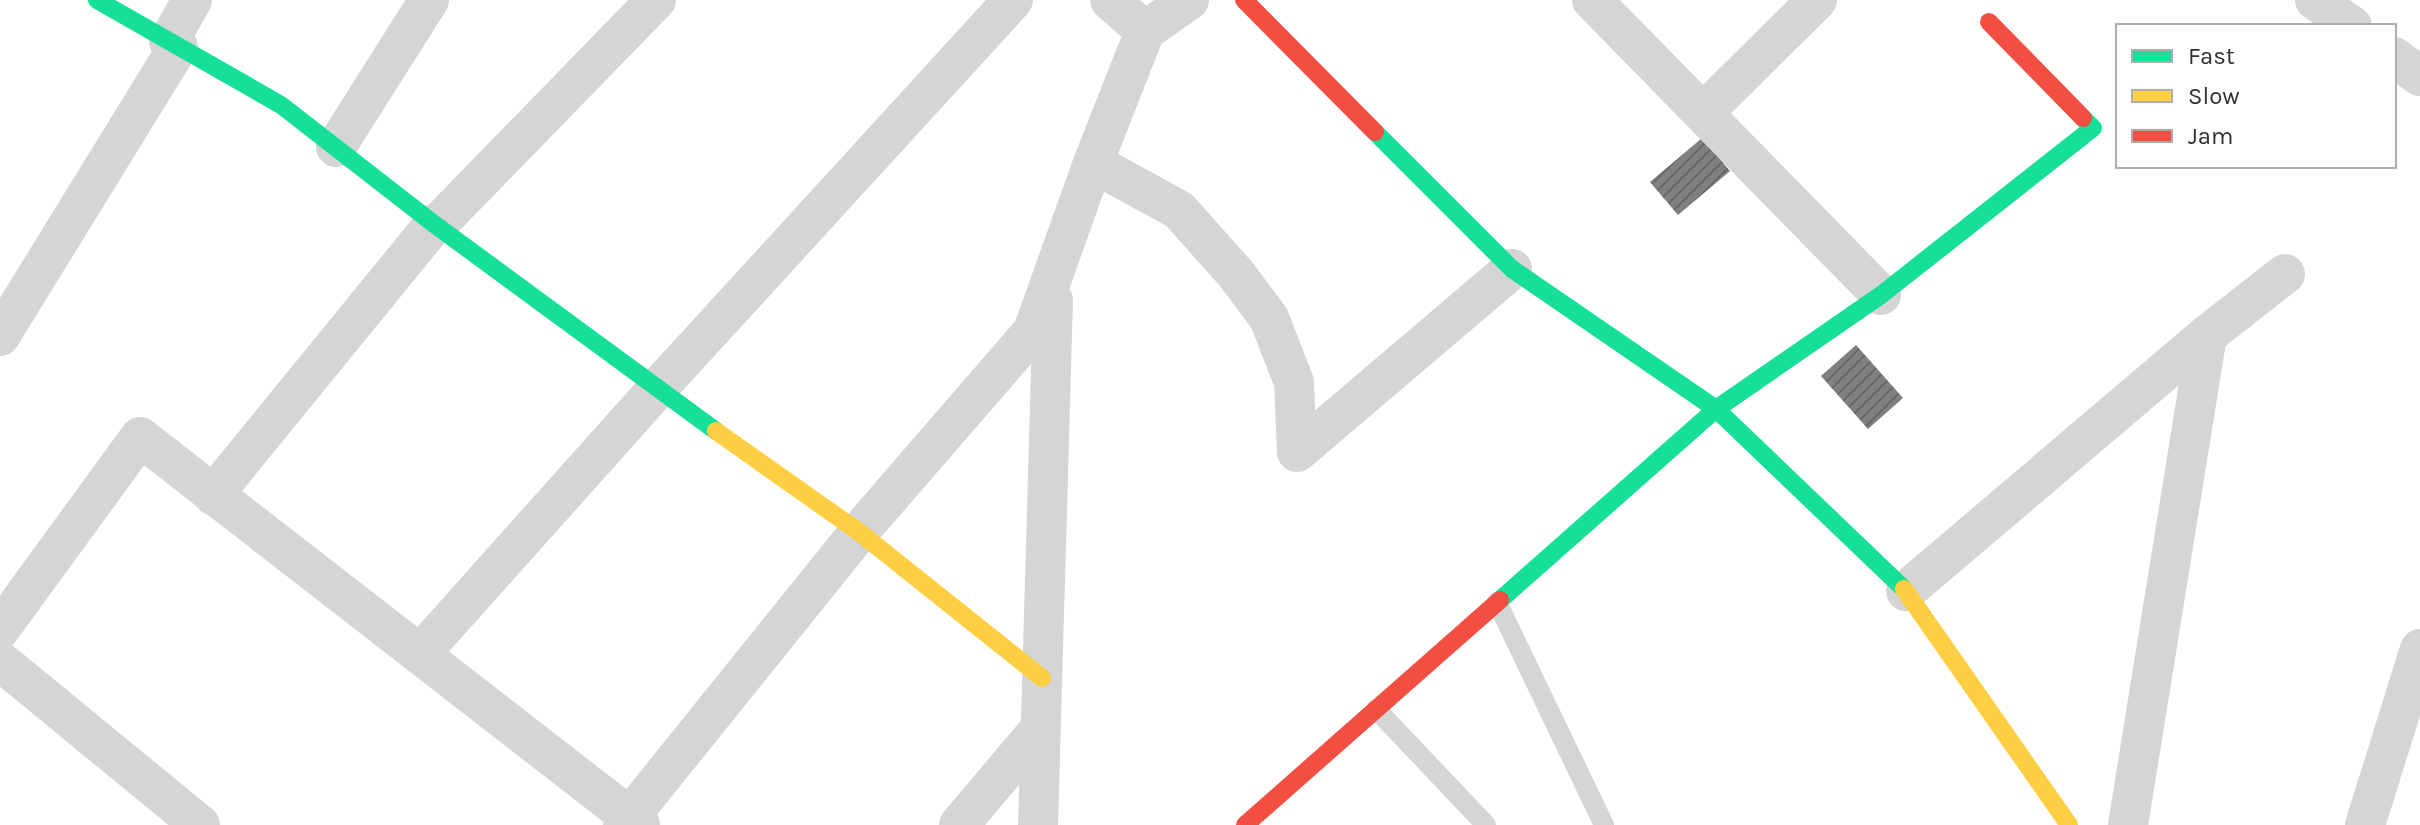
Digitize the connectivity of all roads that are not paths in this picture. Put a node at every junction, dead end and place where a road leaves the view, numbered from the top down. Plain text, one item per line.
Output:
1 (97, 0) edge
2 (192, 0) edge
3 (429, 0) edge
4 (656, 0) edge
5 (1013, 0) edge
6 (1110, 0) edge
7 (1189, 0) edge
8 (1244, 0) edge
9 (1592, 0) edge
10 (1817, 0) edge
11 (1989, 22) dead end
12 (1145, 31) junction
13 (174, 44) junction
14 (2396, 58) edge
15 (2420, 76) edge
16 (1703, 113) junction
17 (336, 147) junction
18 (1093, 163) junction
19 (435, 224) junction
20 (1512, 269) junction
21 (1054, 272) junction
22 (2285, 274) dead end
23 (1881, 295) junction
24 (2207, 335) junction
25 (0, 336) edge
26 (657, 389) junction
27 (1716, 409) junction
28 (213, 495) junction
29 (859, 532) junction
30 (1906, 591) junction
31 (1497, 602) junction
32 (0, 629) edge
33 (2420, 649) edge
34 (420, 654) junction
35 (0, 661) edge
36 (1042, 678) junction
37 (1376, 709) junction
38 (1040, 729) junction
39 (631, 822) edge
40 (200, 825) edge
41 (959, 825) edge
42 (1038, 825) edge
43 (1245, 825) edge
44 (1486, 825) edge
45 (1604, 825) edge
46 (2069, 825) edge
47 (2128, 825) edge
48 (2365, 825) edge

1 - 13 street
2 - 13 street
3 - 17 street
4 - 19 street
5 - 26 street
6 - 12 street
7 - 12 street
8 - 20 street
9 - 16 street
10 - 16 street
11 - 23 street
12 - 18 street
13 - 17 street
13 - 25 street
14 - 15 street
16 - 23 street
17 - 19 street
18 - 20 street
18 - 21 street
19 - 26 street
19 - 28 street
20 - 27 street
21 - 29 street
21 - 36 street
22 - 24 street
23 - 27 street
24 - 30 street
24 - 47 street
26 - 29 street
26 - 34 street
27 - 30 street
27 - 31 street
28 - 32 street
28 - 34 street
29 - 36 street
29 - 39 street
30 - 46 street
31 - 37 street
31 - 45 lane
33 - 48 street
34 - 39 street
35 - 40 street
36 - 38 street
37 - 43 street
37 - 44 lane
38 - 41 street
38 - 42 street

